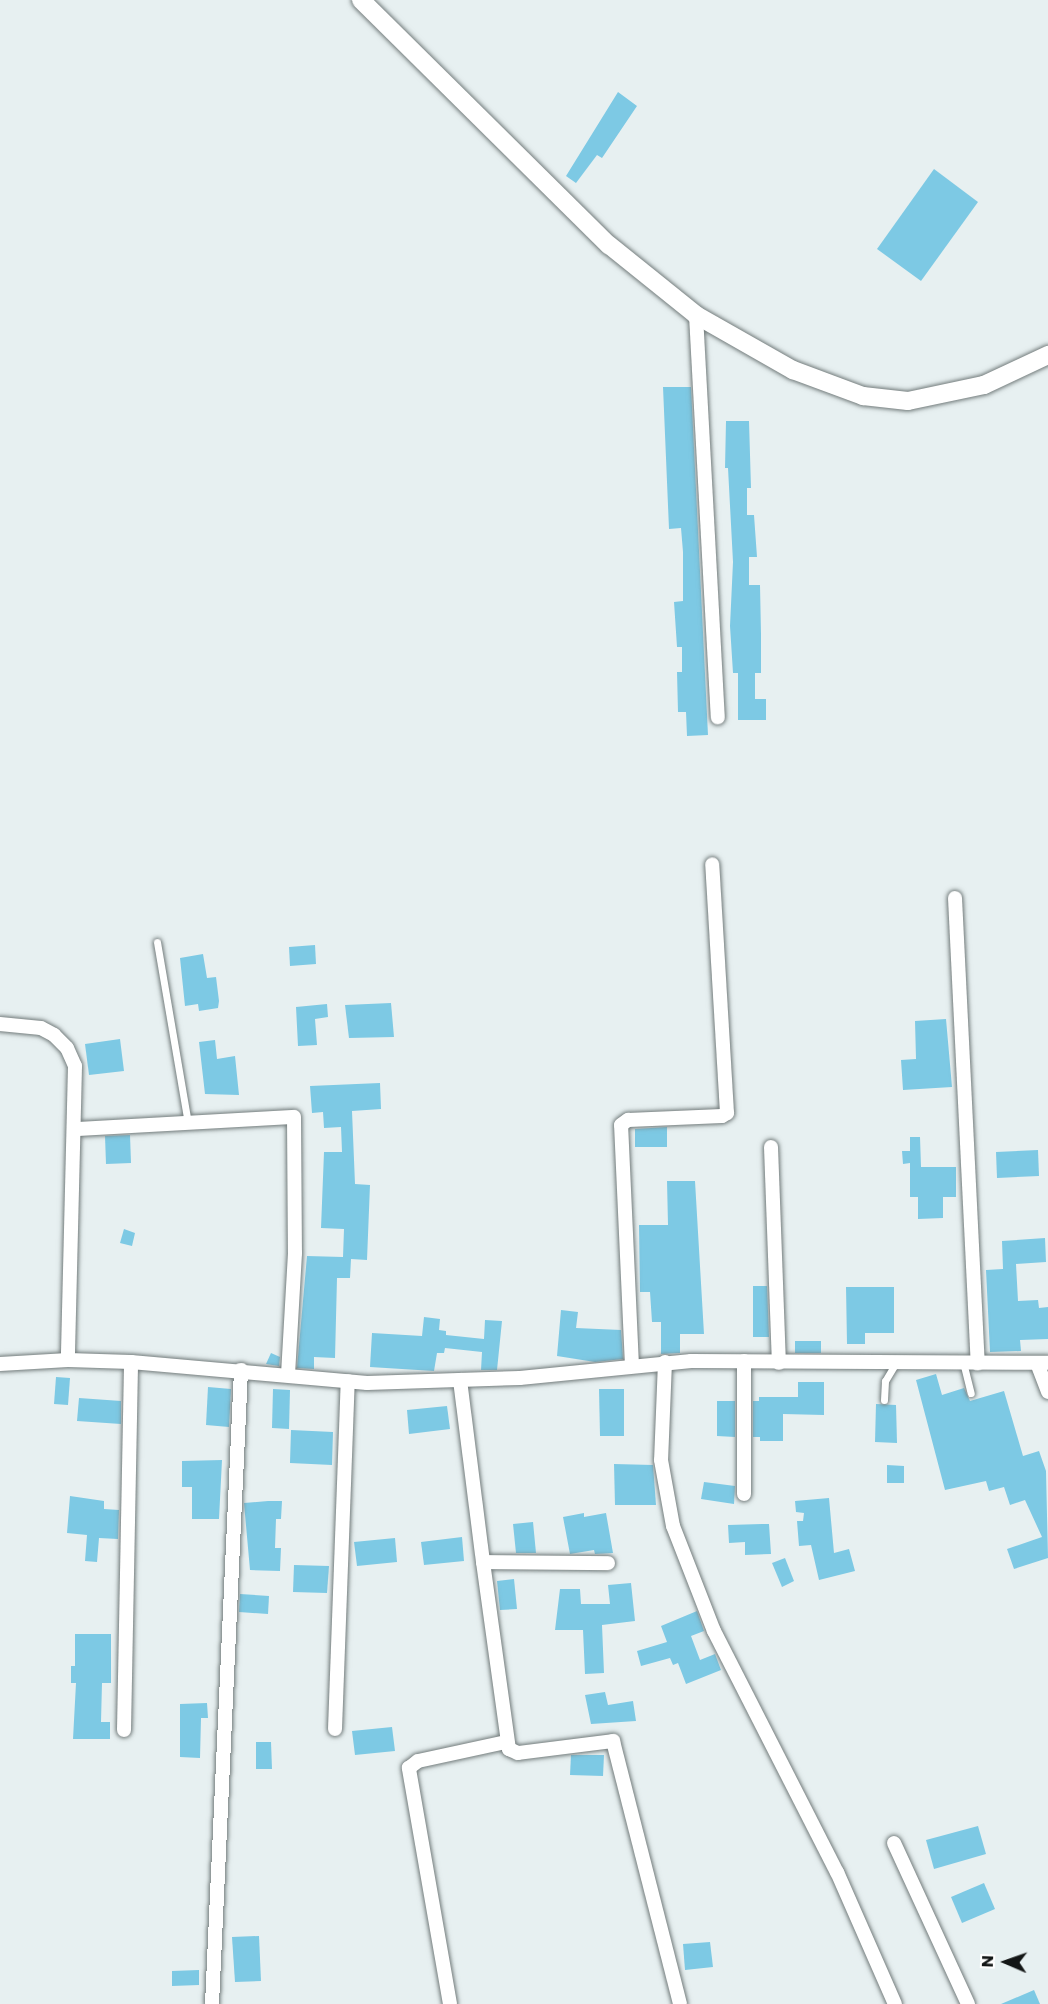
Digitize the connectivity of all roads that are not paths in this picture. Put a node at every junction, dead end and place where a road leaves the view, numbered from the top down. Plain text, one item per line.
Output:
1 (362, 0) edge
2 (696, 315) junction
3 (1048, 355) edge
4 (718, 717) dead end
5 (712, 864) dead end
6 (955, 897) dead end
7 (157, 942) dead end
8 (0, 1023) edge
9 (188, 1124) junction
10 (76, 1129) junction
11 (771, 1148) dead end
12 (68, 1360) junction
13 (744, 1360) junction
14 (131, 1362) junction
15 (665, 1362) junction
16 (963, 1362) junction
17 (779, 1363) junction
18 (896, 1363) junction
19 (978, 1363) junction
20 (1042, 1363) edge
21 (0, 1364) edge
22 (632, 1366) junction
23 (241, 1370) junction
24 (288, 1374) junction
25 (460, 1380) junction
26 (348, 1381) junction
27 (1048, 1392) edge
28 (971, 1393) dead end
29 (884, 1400) dead end
30 (744, 1494) dead end
31 (483, 1562) junction
32 (609, 1563) dead end
33 (335, 1729) dead end
34 (124, 1730) dead end
35 (506, 1743) junction
36 (894, 1843) dead end
37 (212, 2004) edge
38 (450, 2004) edge
39 (680, 2004) edge
40 (895, 2004) edge
41 (968, 2004) edge

1 - 2 street
2 - 3 street
2 - 4 street
5 - 22 street
6 - 19 street
7 - 9 lane
8 - 10 street
9 - 10 street
9 - 24 street
10 - 12 street
11 - 17 street
12 - 14 street
12 - 21 street
13 - 15 street
13 - 17 street
13 - 30 street
14 - 23 street
14 - 34 street
15 - 22 street
15 - 40 street
16 - 18 street
16 - 19 street
16 - 28 lane
17 - 18 street
18 - 29 lane
19 - 20 street
20 - 27 street
22 - 25 street
23 - 24 street
23 - 37 street
24 - 26 street
25 - 26 street
25 - 31 street
26 - 33 street
31 - 32 street
31 - 35 street
35 - 38 street
35 - 39 street
36 - 41 street

